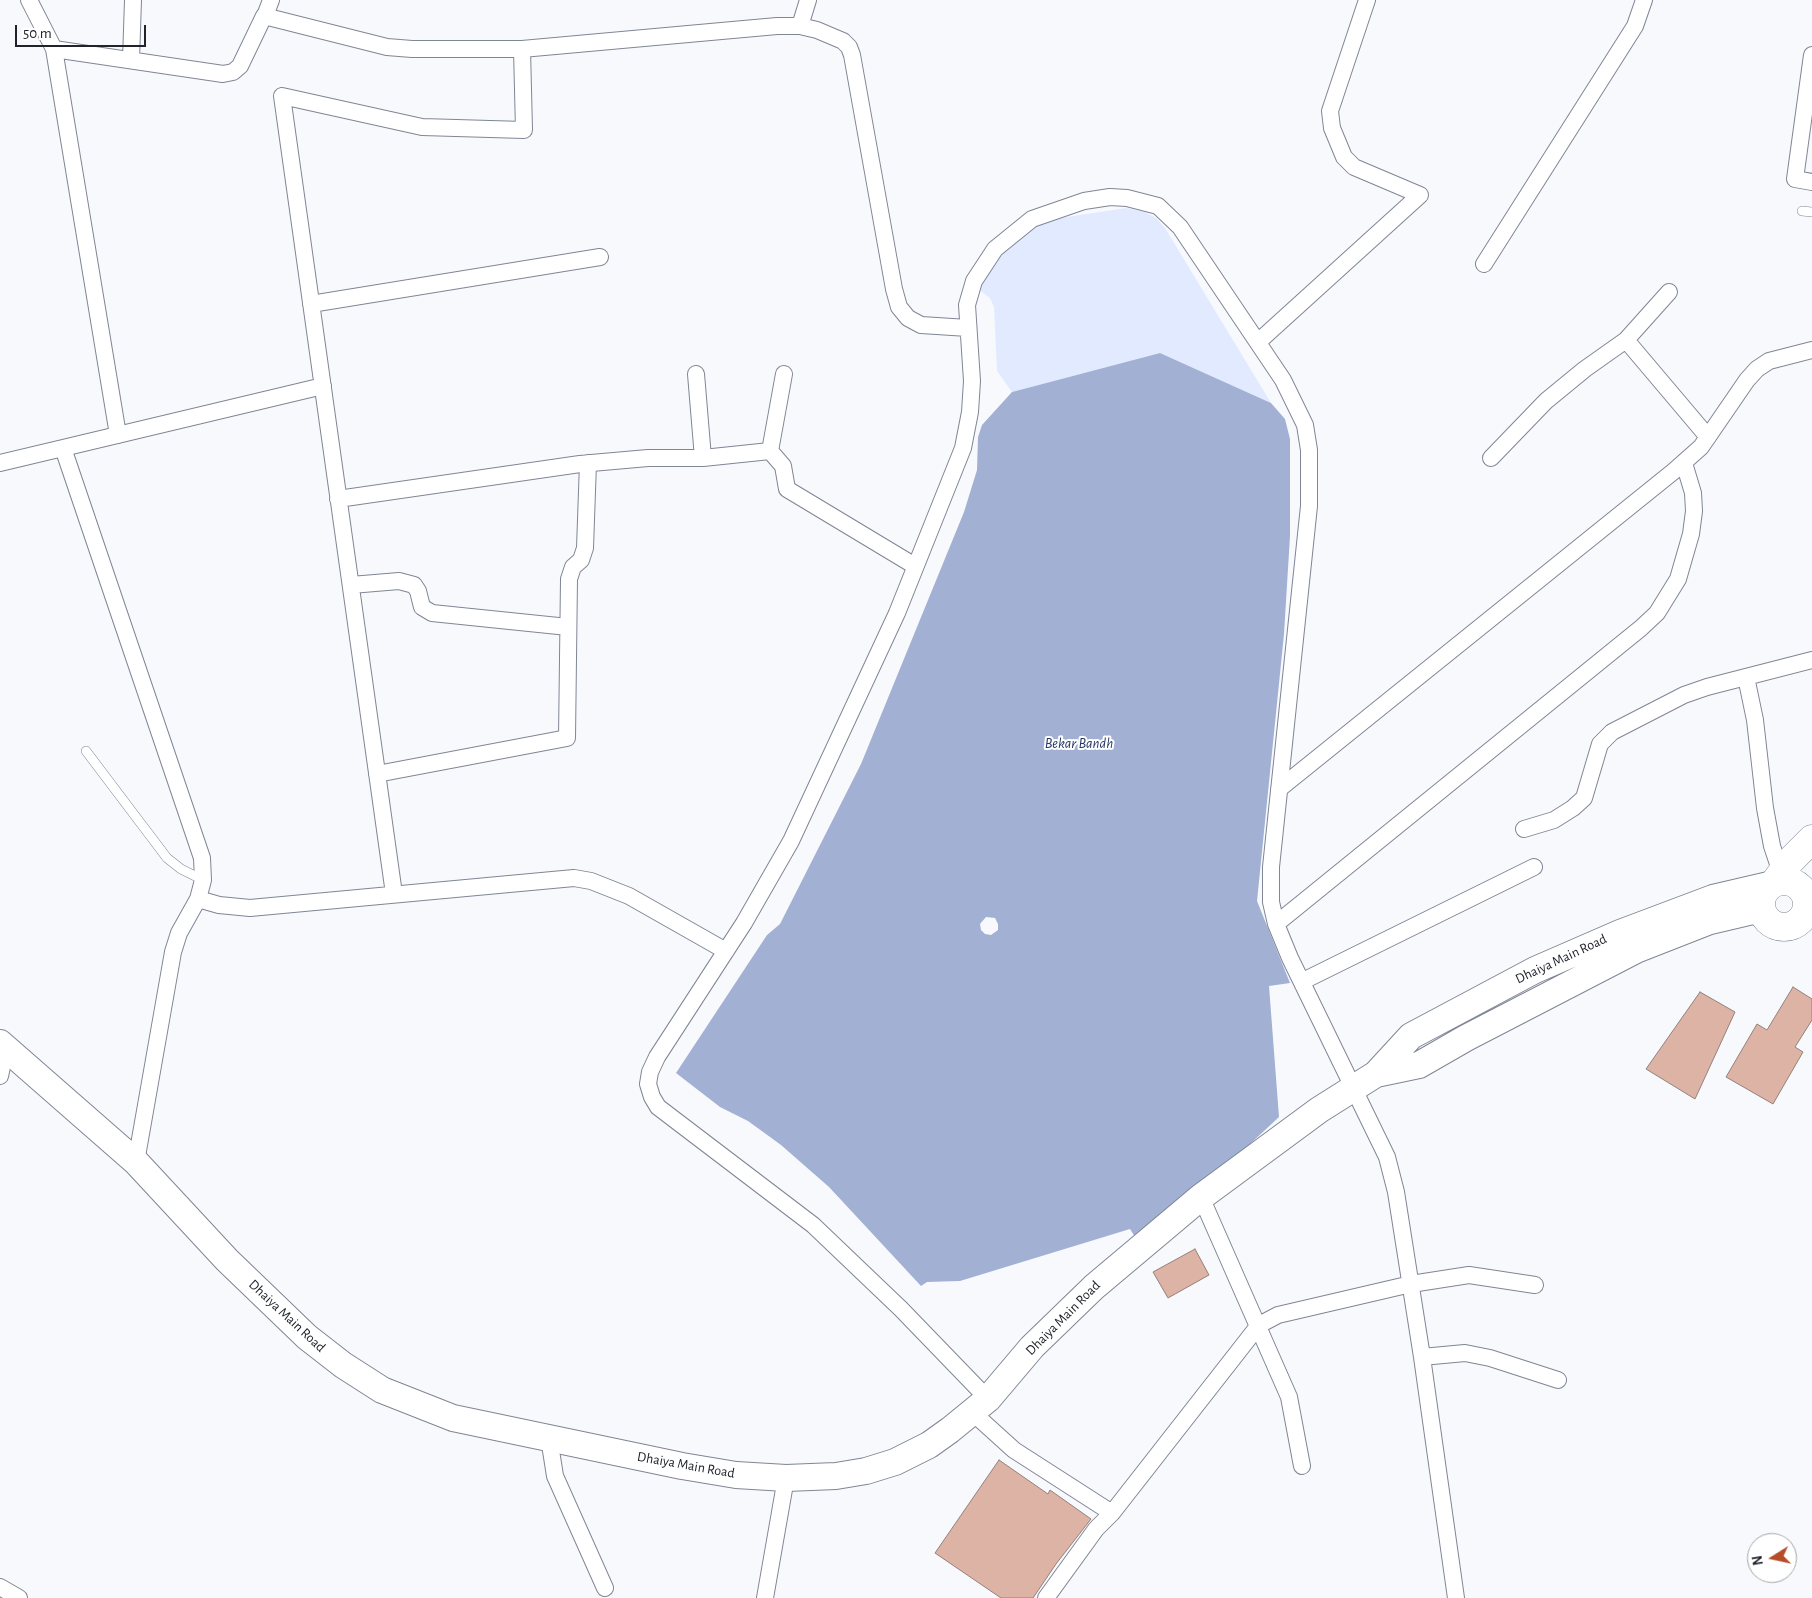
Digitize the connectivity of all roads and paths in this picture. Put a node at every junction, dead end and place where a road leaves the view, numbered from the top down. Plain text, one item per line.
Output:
1 (30, 0) edge
2 (132, 0) edge
3 (271, 0) edge
4 (808, 0) edge
5 (1367, 0) edge
6 (1644, 0) edge
7 (265, 16) junction
8 (800, 26) junction
9 (54, 49) junction
10 (522, 49) junction
11 (1812, 55) edge
12 (131, 60) junction
13 (1812, 182) edge
14 (1802, 211) dead end
15 (1812, 212) edge
16 (600, 257) dead end
17 (1484, 264) dead end
18 (1669, 292) dead end
19 (311, 304) junction
20 (968, 328) junction
21 (1626, 340) junction
22 (1258, 342) junction
23 (1812, 350) edge
24 (696, 374) dead end
25 (784, 374) dead end
26 (323, 386) junction
27 (118, 435) junction
28 (1708, 437) junction
29 (63, 448) junction
30 (770, 451) junction
31 (703, 458) junction
32 (1491, 458) dead end
33 (0, 463) edge
34 (588, 463) junction
35 (1684, 463) junction
36 (338, 499) junction
37 (915, 566) junction
38 (351, 585) junction
39 (568, 627) junction
40 (1812, 660) edge
41 (1746, 677) junction
42 (86, 751) dead end
43 (377, 774) junction
44 (1279, 790) junction
45 (1524, 830) dead end
46 (1812, 839) edge
47 (1534, 867) dead end
48 (203, 880) junction
49 (394, 894) junction
50 (1792, 898) edge
51 (198, 899) junction
52 (1276, 924) junction
53 (726, 951) junction
54 (1303, 981) junction
55 (3, 1046) edge
56 (0, 1076) edge
57 (1353, 1088) junction
58 (136, 1162) junction
59 (1200, 1197) junction
60 (1411, 1284) junction
61 (1535, 1285) dead end
62 (1259, 1325) junction
63 (1422, 1357) junction
64 (1558, 1380) dead end
65 (980, 1406) junction
66 (549, 1438) junction
67 (1302, 1466) dead end
68 (786, 1478) junction
69 (1112, 1513) junction
70 (0, 1587) edge
71 (605, 1588) dead end
72 (19, 1598) edge
73 (765, 1598) edge
74 (1046, 1598) edge
75 (1456, 1598) edge

1 - 9 street
2 - 12 street
3 - 7 street
4 - 8 street
5 - 22 street
6 - 17 street
7 - 10 street
7 - 12 street
8 - 10 street
8 - 20 street
9 - 12 street
9 - 27 street
10 - 19 street
11 - 13 street
14 - 15 lane
16 - 19 street
18 - 21 street
19 - 26 street
20 - 22 street
20 - 37 street
21 - 28 street
21 - 32 street
22 - 44 street
23 - 28 street
24 - 31 street
25 - 30 street
26 - 27 street
26 - 36 street
27 - 29 street
28 - 35 street
29 - 33 street
29 - 48 street
30 - 31 street
30 - 37 street
31 - 34 street
34 - 36 street
34 - 39 street
35 - 44 street
35 - 52 street
36 - 38 street
37 - 53 street
38 - 39 street
38 - 43 street
39 - 43 street
40 - 41 street
41 - 45 street
41 - 50 street
42 - 48 lane
43 - 49 street
44 - 52 street
46 - 50 highway
47 - 54 street
48 - 51 street
49 - 51 street
49 - 53 street
50 - 57 main road, Dhaiya Main Road
51 - 58 street
52 - 54 street
53 - 65 street
54 - 57 street
55 - 56 street
55 - 58 main road, Dhaiya Main Road
57 - 59 main road, Dhaiya Main Road
57 - 60 street
58 - 66 main road, Dhaiya Main Road
59 - 62 street
59 - 65 main road, Dhaiya Main Road
60 - 61 street
60 - 62 street
60 - 63 street
62 - 67 street
62 - 69 street
63 - 64 street
63 - 75 street
65 - 68 main road, Dhaiya Main Road
65 - 69 street
66 - 68 main road, Dhaiya Main Road
66 - 71 street
68 - 73 street
69 - 74 street
70 - 72 street

